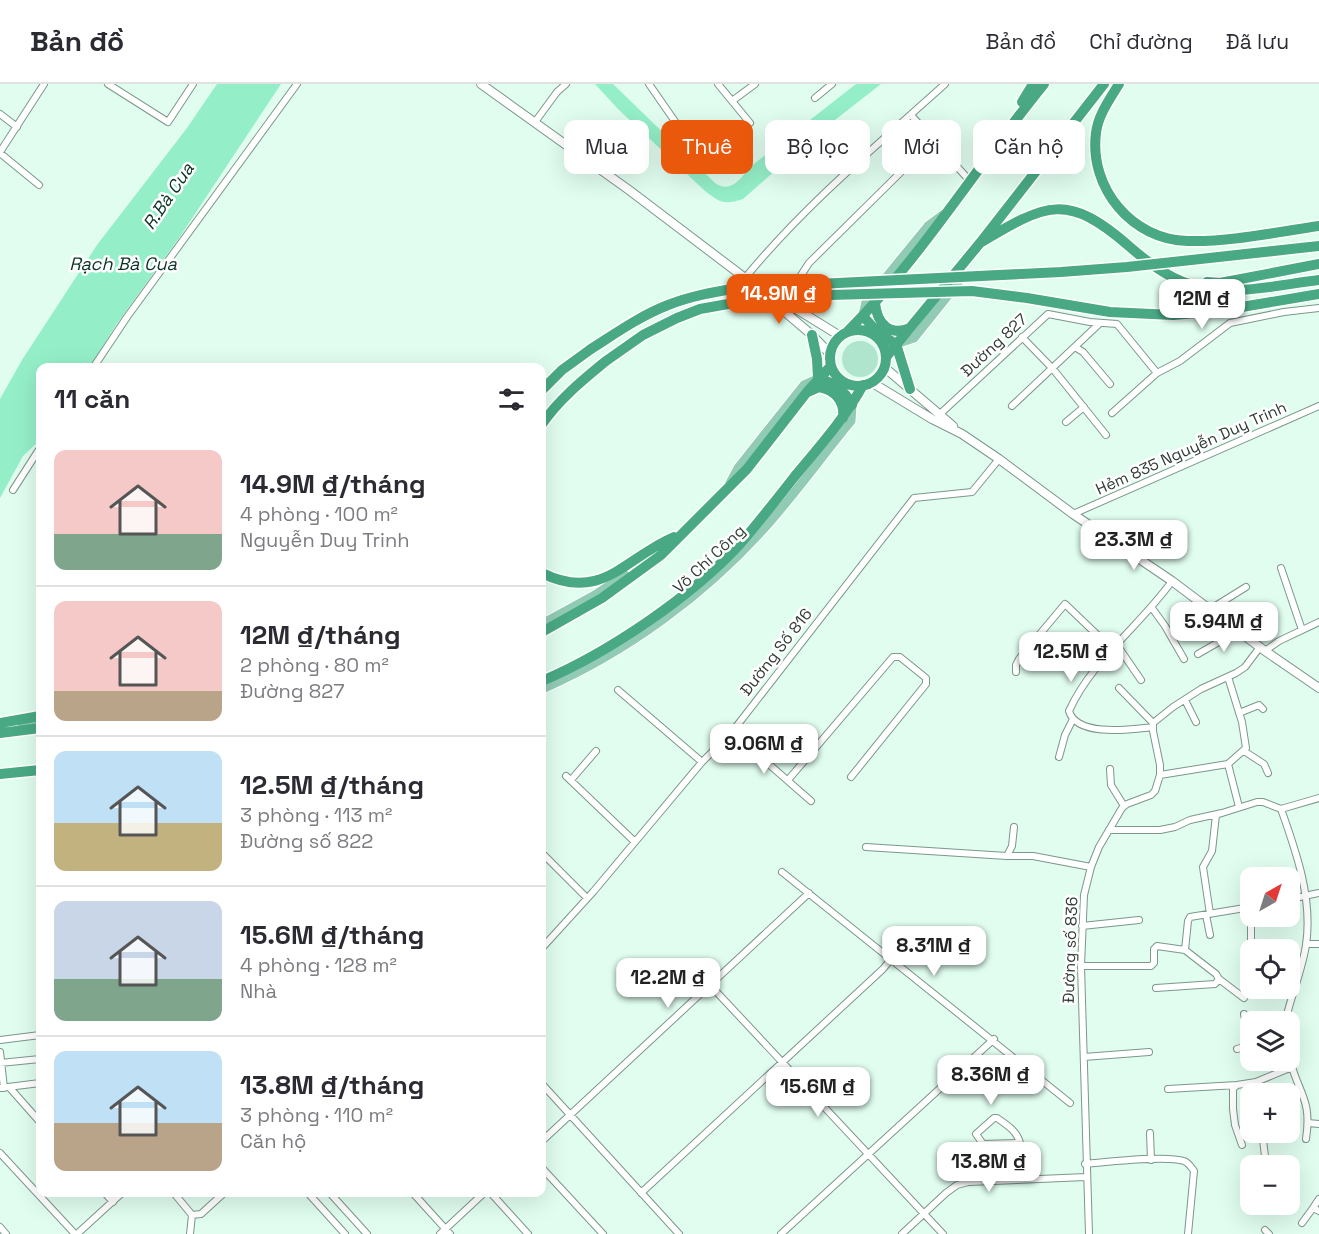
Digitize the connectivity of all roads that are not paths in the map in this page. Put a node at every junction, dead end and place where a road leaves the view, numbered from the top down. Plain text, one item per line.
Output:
1 (44, 84) edge
2 (108, 84) edge
3 (193, 84) edge
4 (297, 84) edge
5 (481, 84) edge
6 (566, 84) edge
7 (649, 84) edge
8 (718, 84) edge
9 (755, 84) edge
10 (832, 84) edge
11 (945, 84) edge
12 (1033, 84) edge
13 (1044, 84) edge
14 (1104, 84) edge
15 (1110, 84) edge
16 (1119, 84) edge
17 (815, 98) dead end
18 (732, 101) junction
19 (0, 114) edge
20 (911, 115) junction
21 (674, 120) edge
22 (748, 120) edge
23 (1012, 120) edge
24 (1014, 120) edge
25 (535, 123) junction
26 (17, 127) junction
27 (0, 152) edge
28 (899, 174) edge
29 (973, 174) edge
30 (969, 180) junction
31 (39, 185) dead end
32 (945, 214) junction
33 (1319, 226) edge
34 (980, 243) junction
35 (1319, 246) edge
36 (962, 263) junction
37 (1319, 264) edge
38 (1163, 273) junction
39 (746, 278) junction
40 (1319, 280) edge
41 (1319, 294) edge
42 (781, 300) junction
43 (875, 303) junction
44 (1319, 308) edge
45 (863, 316) junction
46 (1100, 323) junction
47 (910, 328) junction
48 (844, 334) junction
49 (812, 335) junction
50 (1022, 337) junction
51 (896, 344) junction
52 (1076, 347) junction
53 (830, 354) junction
54 (885, 362) junction
55 (96, 363) edge
56 (831, 366) junction
57 (1053, 369) junction
58 (1157, 374) junction
59 (818, 380) junction
60 (867, 384) junction
61 (1110, 384) dead end
62 (546, 386) edge
63 (910, 389) junction
64 (807, 392) junction
65 (852, 405) junction
66 (1012, 406) dead end
67 (1319, 406) edge
68 (1084, 407) junction
69 (1112, 413) dead end
70 (940, 414) junction
71 (546, 418) edge
72 (843, 418) junction
73 (1066, 422) dead end
74 (962, 434) junction
75 (1106, 435) dead end
76 (36, 454) edge
77 (999, 459) junction
78 (729, 486) junction
79 (13, 490) dead end
80 (1073, 514) junction
81 (680, 535) junction
82 (722, 565) junction
83 (1281, 568) dead end
84 (546, 575) edge
85 (1172, 581) junction
86 (1246, 587) dead end
87 (1152, 608) junction
88 (1209, 610) junction
89 (546, 622) edge
90 (1319, 622) edge
91 (546, 630) edge
92 (1302, 630) junction
93 (1238, 631) junction
94 (1115, 647) junction
95 (1262, 649) junction
96 (1198, 654) dead end
97 (1184, 659) dead end
98 (1016, 672) dead end
99 (1228, 677) junction
100 (546, 679) edge
101 (1142, 680) dead end
102 (546, 687) edge
103 (1119, 688) dead end
104 (1319, 688) edge
105 (618, 690) dead end
106 (1185, 699) junction
107 (1263, 709) dead end
108 (1239, 713) junction
109 (36, 717) edge
110 (1073, 719) junction
111 (1196, 722) dead end
112 (0, 723) edge
113 (36, 723) edge
114 (1153, 725) junction
115 (0, 728) edge
116 (36, 728) edge
117 (732, 732) junction
118 (0, 733) edge
119 (597, 751) dead end
120 (1244, 751) junction
121 (1059, 757) dead end
122 (702, 762) junction
123 (1228, 764) junction
124 (1110, 769) dead end
125 (36, 771) edge
126 (1268, 772) dead end
127 (0, 774) edge
128 (1160, 775) junction
129 (850, 777) dead end
130 (788, 780) junction
131 (1319, 798) edge
132 (812, 801) dead end
133 (1124, 806) junction
134 (1239, 807) junction
135 (1281, 809) junction
136 (1216, 815) junction
137 (1014, 827) dead end
138 (1109, 830) junction
139 (635, 842) junction
140 (866, 847) dead end
141 (1007, 856) junction
142 (546, 858) edge
143 (1091, 867) junction
144 (782, 872) dead end
145 (809, 893) junction
146 (1319, 893) edge
147 (1304, 896) junction
148 (1300, 897) edge
149 (587, 898) junction
150 (1240, 909) edge
151 (1208, 914) junction
152 (1139, 920) dead end
153 (1082, 926) junction
154 (1210, 936) dead end
155 (546, 944) edge
156 (1306, 944) junction
157 (1319, 944) edge
158 (1185, 950) junction
159 (891, 959) junction
160 (1081, 966) junction
161 (1219, 979) junction
162 (711, 986) junction
163 (1156, 988) dead end
164 (1240, 995) edge
165 (1288, 1011) edge
166 (36, 1036) edge
167 (994, 1039) junction
168 (0, 1040) edge
169 (1240, 1048) edge
170 (1237, 1049) dead end
171 (0, 1052) edge
172 (1149, 1052) dead end
173 (1083, 1057) junction
174 (36, 1059) edge
175 (782, 1062) junction
176 (1, 1063) edge
177 (1277, 1071) edge
178 (1294, 1071) edge
179 (1256, 1082) joint
180 (36, 1084) edge
181 (1237, 1085) junction
182 (4, 1088) edge
183 (546, 1088) edge
184 (1168, 1089) dead end
185 (1070, 1103) dead end
186 (570, 1115) junction
187 (36, 1118) edge
188 (1308, 1123) junction
189 (1319, 1124) edge
190 (1149, 1133) dead end
191 (546, 1137) edge
192 (1306, 1139) dead end
193 (1020, 1143) junction
194 (1242, 1145) dead end
195 (0, 1153) edge
196 (867, 1154) junction
197 (1151, 1160) junction
198 (1085, 1164) junction
199 (546, 1172) edge
200 (1086, 1177) junction
201 (1022, 1179) junction
202 (36, 1191) edge
203 (641, 1193) junction
204 (41, 1197) edge
205 (108, 1197) edge
206 (118, 1197) edge
207 (177, 1197) edge
208 (220, 1197) edge
209 (312, 1197) edge
210 (334, 1197) edge
211 (416, 1197) edge
212 (483, 1197) edge
213 (493, 1197) edge
214 (1319, 1199) edge
215 (113, 1202) junction
216 (1316, 1209) edge
217 (925, 1214) junction
218 (192, 1215) junction
219 (1302, 1223) dead end
220 (0, 1227) edge
221 (445, 1232) edge
222 (6, 1234) edge
223 (76, 1234) edge
224 (190, 1234) edge
225 (345, 1234) edge
226 (367, 1234) edge
227 (528, 1234) edge
228 (603, 1234) edge
229 (679, 1234) edge
230 (781, 1234) edge
231 (902, 1234) edge
232 (942, 1234) edge
233 (1089, 1234) edge
234 (1188, 1234) edge

1 - 26 street
2 - 3 street
4 - 55 street
5 - 25 main road
6 - 25 street
7 - 21 street
8 - 18 street
9 - 18 street
10 - 17 street
11 - 20 street
12 - 23 highway
13 - 24 highway
14 - 34 highway
15 - 34 main road
16 - 33 highway
18 - 22 street
19 - 26 street
20 - 30 street
20 - 39 street
25 - 39 main road
26 - 27 street
27 - 31 street
28 - 42 street
29 - 30 highway
30 - 32 highway
32 - 43 highway
32 - 45 main road
34 - 36 highway
34 - 38 highway
35 - 62 highway, bridge
36 - 47 highway
36 - 51 main road
37 - 38 highway
38 - 40 highway
39 - 42 main road
39 - 49 main road
41 - 71 highway, bridge
42 - 48 main road
43 - 45 highway
43 - 47 highway
44 - 58 street
45 - 48 highway
45 - 51 highway
46 - 50 street, Đường 827
46 - 52 street
46 - 58 street, Đường 827
47 - 51 highway
48 - 53 highway
48 - 54 highway
49 - 53 main road
49 - 59 highway
50 - 57 street
50 - 70 street, Đường 827
51 - 54 highway
51 - 63 highway
52 - 57 street
52 - 61 street
53 - 56 highway
54 - 60 highway
54 - 63 main road
56 - 59 highway
56 - 60 highway
57 - 66 street
57 - 68 street
58 - 69 street
59 - 64 highway
59 - 65 highway
59 - 78 main road
60 - 65 highway, Võ Chí Công
60 - 74 main road
63 - 70 main road
64 - 72 highway
64 - 78 highway
65 - 72 highway, Võ Chí Công
65 - 82 main road, Võ Chí Công
67 - 80 street, Hẻm 835 Nguyễn Duy Trinh
68 - 73 street
68 - 75 street
70 - 74 main road
72 - 82 highway, Võ Chí Công
74 - 77 main road
76 - 79 street
77 - 80 main road
77 - 117 street, Đường Số 816
78 - 81 highway
80 - 85 main road
81 - 84 highway
81 - 89 main road
81 - 91 highway
82 - 100 highway, Võ Chí Công
82 - 102 main road, Võ Chí Công
83 - 92 street
85 - 87 street
85 - 88 main road
86 - 88 street
87 - 94 street
87 - 97 street
88 - 93 main road
90 - 92 street
92 - 95 street
93 - 95 main road
93 - 96 street
94 - 98 street
94 - 101 street
94 - 110 street
95 - 99 street
95 - 104 main road
99 - 106 street
99 - 108 street
103 - 114 street
105 - 122 street
106 - 111 street
106 - 114 street
107 - 108 street
108 - 120 street
109 - 112 highway
110 - 114 street
110 - 121 street
113 - 115 main road
114 - 128 street
116 - 118 highway
117 - 122 street, Đường Số 816
117 - 130 street
119 - 139 street
120 - 123 street
120 - 126 street
122 - 139 street, Đường Số 816
123 - 128 street
123 - 134 street
124 - 133 street
125 - 127 highway
128 - 133 street
129 - 130 street
130 - 132 street
131 - 135 street
133 - 138 street, Đường số 836
134 - 135 street
134 - 136 street
135 - 147 street
136 - 138 street
136 - 151 street
137 - 141 street
138 - 143 street, Đường số 836
139 - 149 street, Đường Số 816
140 - 141 street
141 - 143 street
142 - 149 street
143 - 153 street, Đường số 836
144 - 145 street
145 - 159 street
145 - 162 street
146 - 147 street
147 - 148 street
147 - 156 street
149 - 155 street, Đường Số 816
150 - 151 street
151 - 154 street
151 - 158 street
152 - 153 street
153 - 160 street, Đường số 836
156 - 157 street
156 - 165 street
158 - 160 street
158 - 161 street
159 - 167 street
159 - 175 street
160 - 173 street, Đường số 836
161 - 163 street
161 - 164 street
162 - 175 street
162 - 186 street
166 - 168 street
167 - 185 street
167 - 196 street
169 - 170 street
171 - 176 street
172 - 173 street
173 - 198 street, Đường số 836
174 - 176 street
175 - 196 street
175 - 203 street
176 - 182 street
177 - 179 street
178 - 188 street
179 - 181 street
180 - 182 street
181 - 184 street
181 - 194 street
182 - 187 street
183 - 186 street
186 - 191 street
186 - 203 street
188 - 189 street
188 - 192 street
190 - 197 street
193 - 193 street
193 - 201 street
195 - 202 street
196 - 217 street
196 - 230 street
197 - 198 street
197 - 234 street
198 - 200 street, Đường số 836
199 - 228 street
200 - 201 street
200 - 233 street, Đường số 836
201 - 217 street
203 - 229 street
204 - 223 street
205 - 215 street
206 - 215 street
207 - 218 street
208 - 218 street
209 - 225 street
210 - 226 street
211 - 221 street
212 - 221 street
213 - 227 street
214 - 216 street
215 - 223 street
216 - 219 street
217 - 231 street
217 - 232 street
218 - 224 street
220 - 222 street

